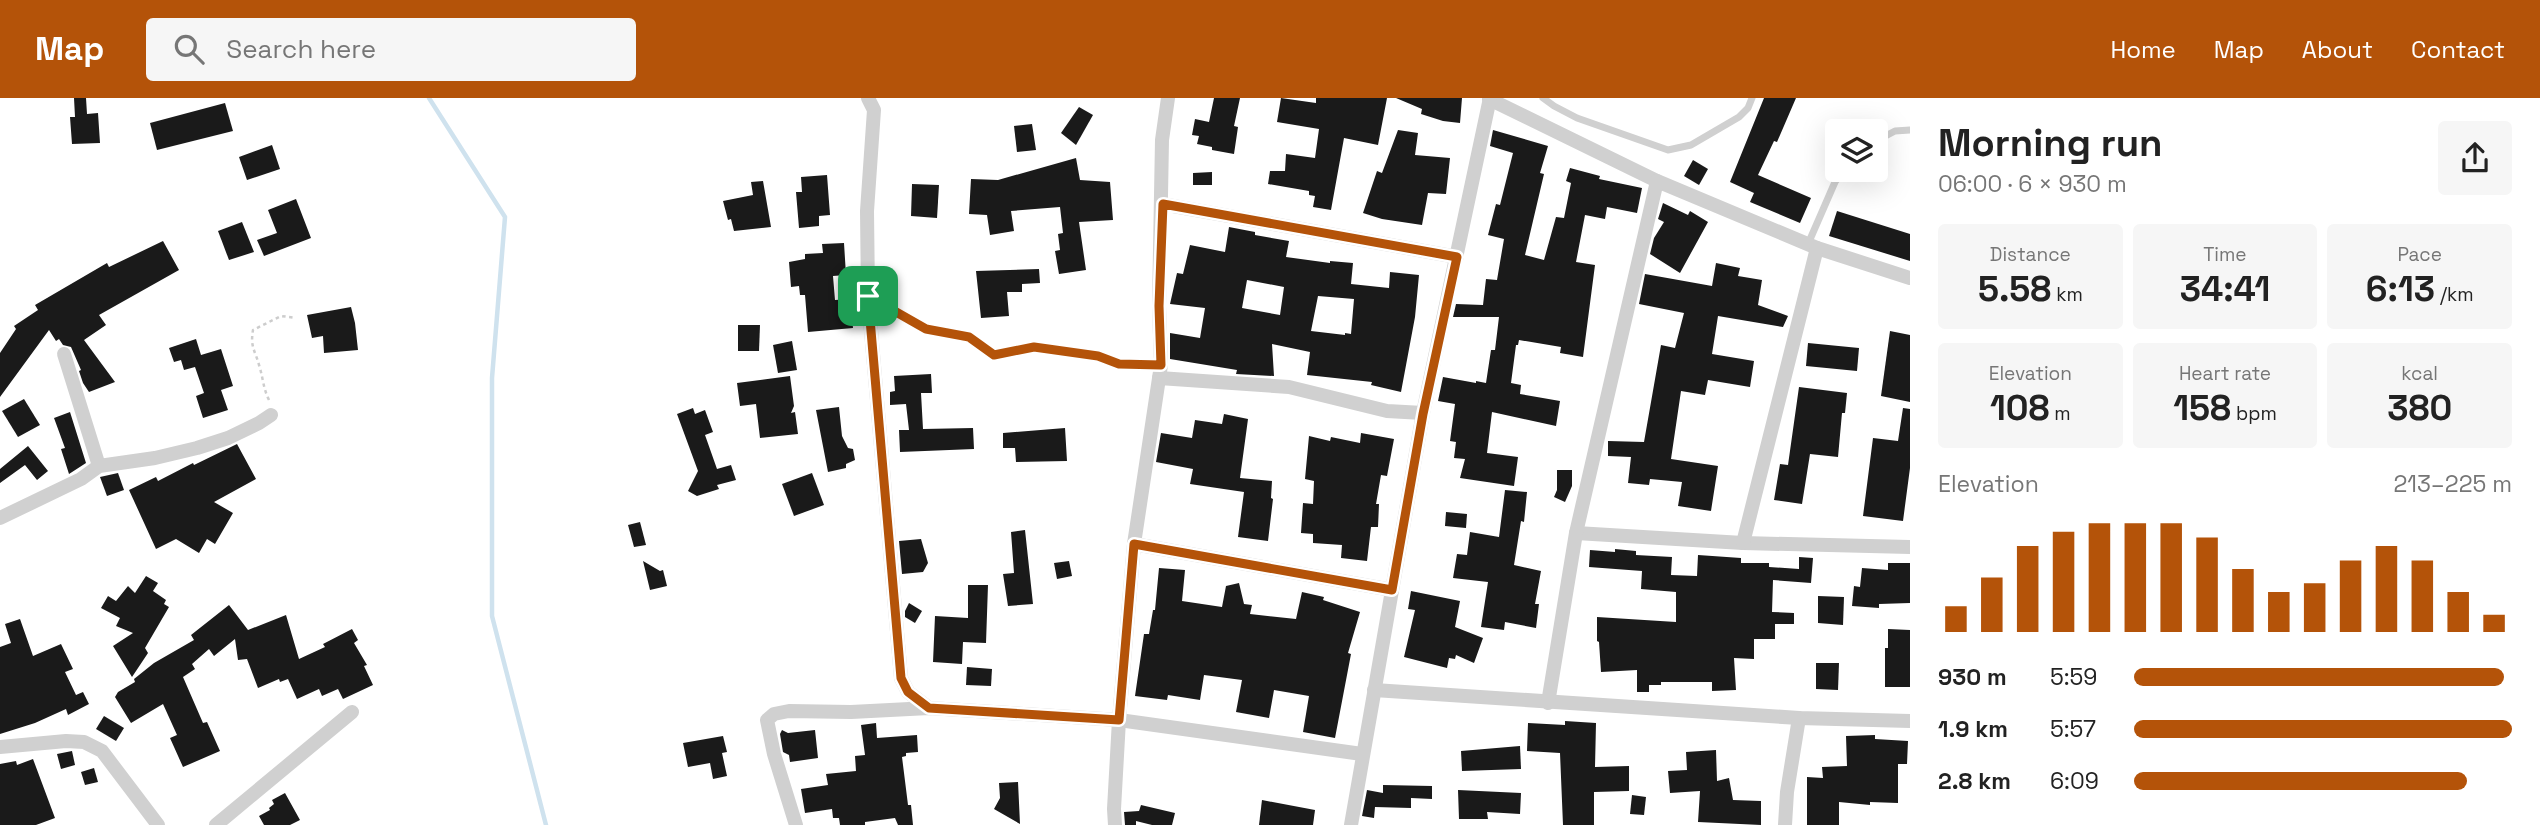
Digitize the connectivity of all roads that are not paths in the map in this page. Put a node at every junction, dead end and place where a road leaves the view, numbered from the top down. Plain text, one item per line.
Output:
1 (868, 98) edge
2 (1168, 98) edge
3 (1543, 98) edge
4 (1752, 98) edge
5 (1490, 99) edge
6 (1910, 130) edge
7 (1888, 135) edge
8 (1657, 181) junction
9 (1835, 182) edge
10 (1163, 204) junction
11 (1812, 246) junction
12 (1457, 257) junction
13 (1910, 278) edge
14 (64, 354) dead end
15 (1160, 371) junction
16 (1423, 414) junction
17 (271, 415) road end
18 (99, 466) junction
19 (0, 518) edge
20 (1576, 533) junction
21 (1743, 543) junction
22 (1134, 544) junction
23 (1910, 547) edge
24 (1392, 590) junction
25 (1374, 690) junction
26 (1548, 703) junction
27 (929, 708) junction
28 (352, 712) dead end
29 (1799, 718) junction
30 (1119, 720) junction
31 (1910, 721) edge
32 (0, 747) edge
33 (1362, 754) junction
34 (158, 825) edge
35 (215, 825) edge
36 (796, 825) edge
37 (1115, 825) edge
38 (1350, 825) edge
39 (1785, 825) edge

1 - 27 street
2 - 10 street
3 - 4 lane
5 - 8 street
5 - 12 street
6 - 7 lane
8 - 11 street
8 - 20 street
9 - 11 lane
10 - 12 street
10 - 15 street
11 - 13 street
11 - 21 street
12 - 16 street
14 - 18 street
15 - 16 street
15 - 22 street
16 - 24 street
17 - 18 street
18 - 19 street
20 - 21 street
20 - 26 street
21 - 23 street
22 - 24 street
22 - 30 street
24 - 25 street
25 - 26 street
25 - 33 street
26 - 29 street
27 - 30 street
27 - 36 street
28 - 35 street
29 - 31 street
29 - 39 street
30 - 33 street
30 - 37 street
32 - 34 street
33 - 38 street

